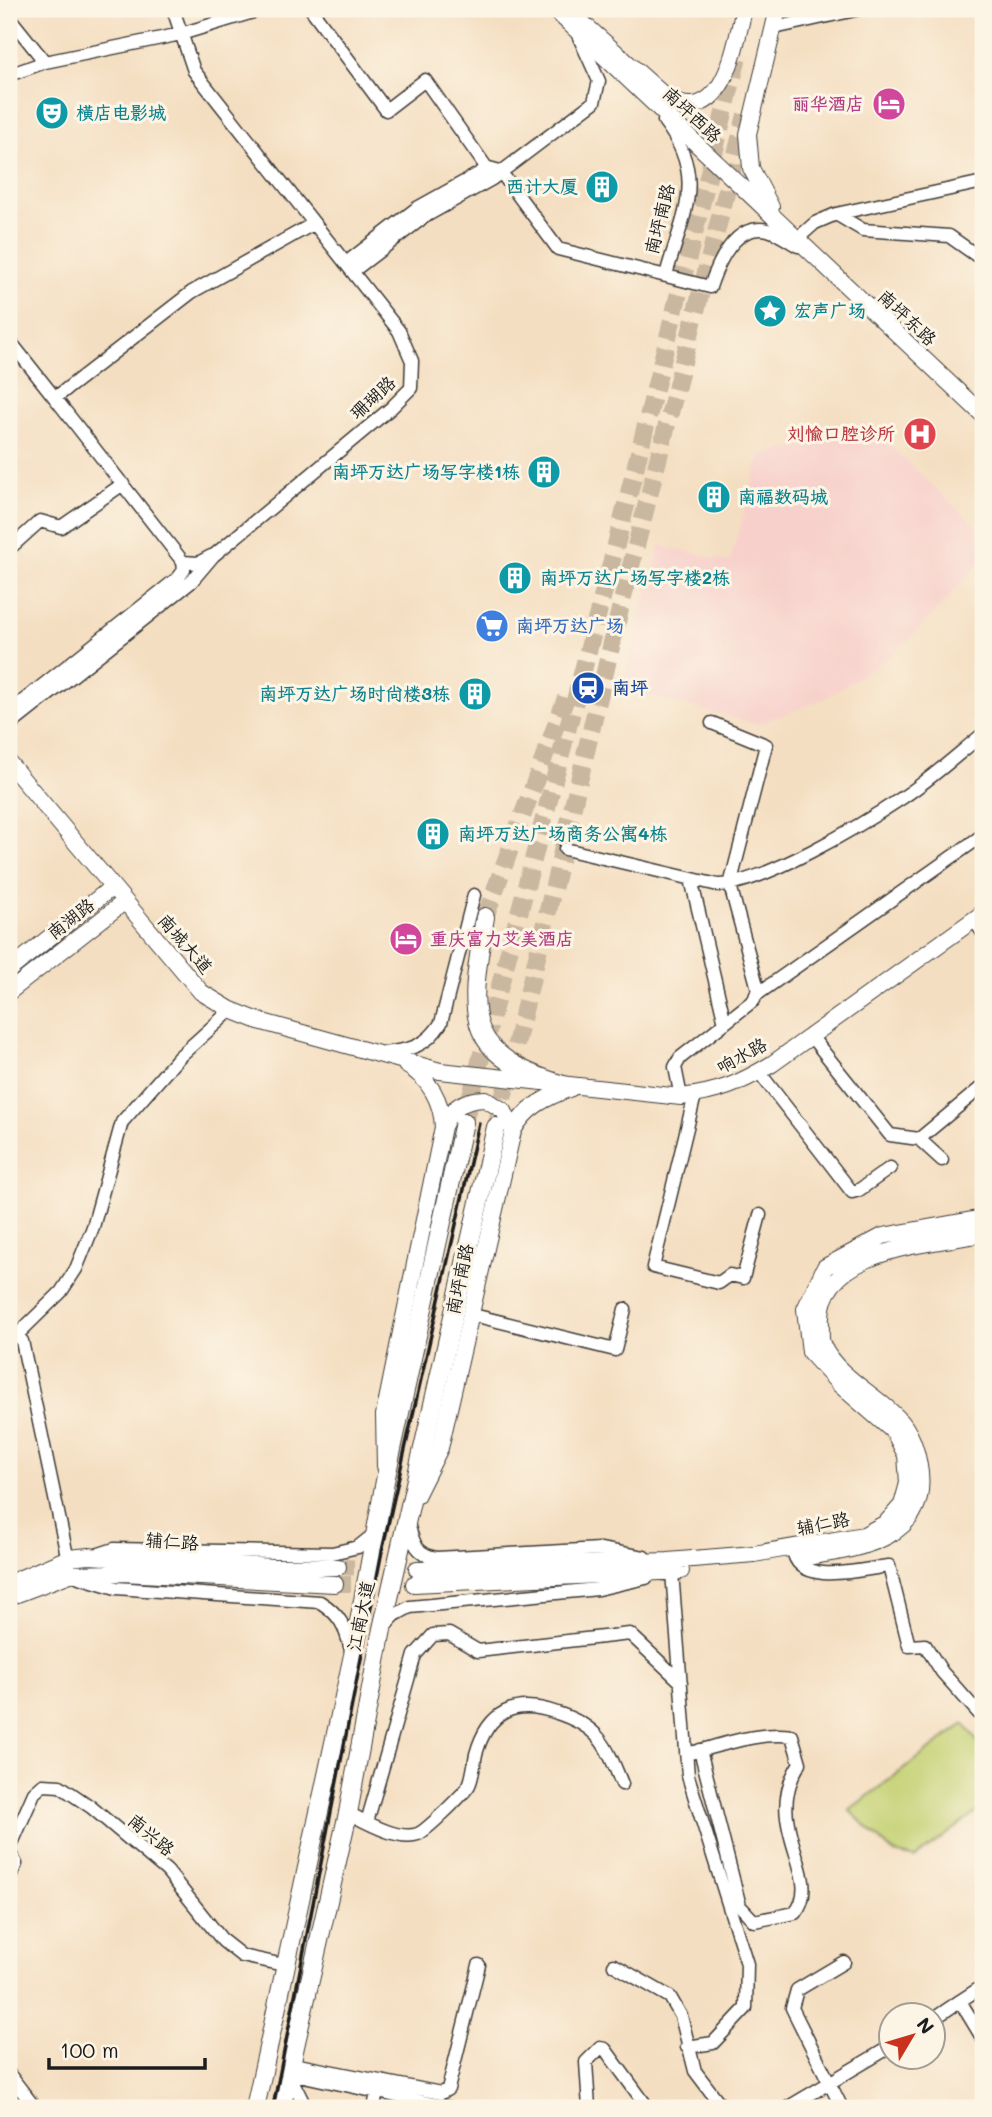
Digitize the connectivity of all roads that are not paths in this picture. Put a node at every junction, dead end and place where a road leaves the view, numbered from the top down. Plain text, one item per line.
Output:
1 (173, 9) edge
2 (263, 9) edge
3 (311, 9) edge
4 (554, 9) edge
5 (568, 9) edge
6 (744, 9) edge
7 (778, 9) edge
8 (860, 9) edge
9 (9, 17) edge
10 (774, 28) junction
11 (576, 30) junction
12 (181, 34) junction
13 (45, 62) junction
14 (9, 75) edge
15 (649, 101) junction
16 (494, 173) junction
17 (983, 182) edge
18 (836, 214) junction
19 (313, 224) junction
20 (801, 244) junction
21 (983, 260) edge
22 (349, 267) junction
23 (666, 275) junction
24 (9, 340) edge
25 (55, 398) junction
26 (983, 415) edge
27 (123, 484) junction
28 (9, 549) edge
29 (213, 556) junction
30 (183, 562) junction
31 (9, 712) edge
32 (712, 723) dead end
33 (9, 726) edge
34 (983, 734) edge
35 (9, 763) edge
36 (983, 835) edge
37 (565, 849) dead end
38 (691, 878) junction
39 (730, 885) junction
40 (111, 888) junction
41 (474, 895) dead end
42 (124, 902) junction
43 (485, 916) tunnel mouth
44 (980, 922) edge
45 (9, 970) edge
46 (9, 992) edge
47 (756, 995) junction
48 (231, 1010) junction
49 (725, 1023) junction
50 (810, 1035) junction
51 (376, 1053) junction
52 (394, 1059) junction
53 (759, 1072) junction
54 (983, 1086) edge
55 (571, 1087) junction
56 (688, 1096) junction
57 (464, 1122) tunnel mouth
58 (443, 1128) junction
59 (505, 1129) junction
60 (919, 1139) junction
61 (942, 1160) dead end
62 (890, 1168) dead end
63 (760, 1215) dead end
64 (983, 1218) edge
65 (983, 1234) edge
66 (625, 1309) dead end
67 (472, 1315) junction
68 (13, 1331) edge
69 (385, 1481) junction
70 (410, 1513) junction
71 (378, 1531) junction
72 (793, 1554) junction
73 (89, 1556) junction
74 (69, 1566) junction
75 (338, 1567) tunnel mouth
76 (670, 1567) junction
77 (415, 1576) tunnel mouth
78 (9, 1583) edge
79 (335, 1584) tunnel mouth
80 (9, 1597) edge
81 (382, 1629) junction
82 (353, 1655) junction
83 (681, 1682) junction
84 (983, 1718) edge
85 (700, 1750) junction
86 (686, 1754) junction
87 (622, 1784) dead end
88 (348, 1813) junction
89 (367, 1822) junction
90 (9, 1850) edge
91 (9, 1879) edge
92 (844, 1962) dead end
93 (284, 1965) junction
94 (479, 1965) dead end
95 (614, 1965) dead end
96 (983, 1986) edge
97 (960, 2001) junction
98 (946, 2011) edge
99 (983, 2039) edge
100 (687, 2048) junction
101 (876, 2057) edge
102 (291, 2071) junction
103 (9, 2074) edge
104 (829, 2085) junction
105 (377, 2092) junction
106 (35, 2108) edge
107 (255, 2108) edge
108 (281, 2108) edge
109 (306, 2108) edge
110 (374, 2108) edge
111 (451, 2108) edge
112 (589, 2108) edge
113 (648, 2108) edge
114 (723, 2108) edge
115 (787, 2108) edge
116 (842, 2108) edge

1 - 12 street, 珊瑚路
2 - 12 street
3 - 16 street
4 - 11 main road, 南坪西路
5 - 6 main road
7 - 10 main road
8 - 10 street
9 - 13 street
10 - 20 main road
11 - 15 main road, 南坪西路
11 - 16 street
12 - 13 street
12 - 19 street, 珊瑚路
13 - 14 street
15 - 20 main road, 南坪西路
15 - 23 street, 南坪南路
16 - 22 street
16 - 23 street
17 - 18 street
18 - 20 street
18 - 21 street
19 - 22 street, 珊瑚路
19 - 25 street
20 - 23 street
20 - 26 main road, 南坪东路
22 - 29 street, 珊瑚路
24 - 25 street
25 - 27 street
27 - 28 street
27 - 30 street
29 - 30 street
29 - 33 street, 珊瑚路
30 - 31 street
32 - 39 street
34 - 39 street
35 - 40 main road, 南城大道
36 - 47 street
37 - 38 street
38 - 39 street
38 - 49 street
39 - 47 street
40 - 42 main road, 南城大道
40 - 45 main road
41 - 51 street
42 - 46 main road, 南湖路
42 - 48 main road, 南城大道
43 - 55 highway
44 - 50 main road, 响水路
47 - 49 street
48 - 51 main road, 南城大道
48 - 68 street
49 - 56 street
50 - 53 main road, 响水路
50 - 60 street
51 - 52 main road, 南城大道
52 - 55 main road, 响水路
52 - 58 main road
53 - 56 main road, 响水路
53 - 62 street
54 - 60 street
55 - 56 main road, 响水路
55 - 59 main road, 南坪南路
56 - 63 street
57 - 69 highway, 江南大道
58 - 59 main road
58 - 69 main road
59 - 67 main road, 南坪南路
59 - 70 highway, 江南大道
60 - 61 street
64 - 72 main road, 辅仁路
65 - 72 main road, 辅仁路
66 - 67 street
67 - 70 main road, 南坪南路
68 - 74 street
69 - 71 highway, 江南大道
70 - 76 street
70 - 81 highway, 江南大道
71 - 73 street
71 - 82 highway, 江南大道
72 - 76 main road, 辅仁路
72 - 84 street
73 - 74 main road, 辅仁路
73 - 75 main road, 辅仁路
74 - 78 main road, 辅仁路
74 - 79 main road, 辅仁路
74 - 80 main road, 辅仁路
74 - 82 street
76 - 77 main road, 辅仁路
76 - 81 street
76 - 83 street
81 - 88 highway, 江南大道
82 - 93 highway, 江南大道
83 - 86 street
83 - 89 street
85 - 85 street
85 - 86 street
86 - 100 street
87 - 89 street
88 - 89 street
88 - 102 highway, 江南大道
90 - 91 street
90 - 93 street, 南兴路
92 - 104 street
93 - 107 highway, 江南大道
94 - 102 street
95 - 100 street
96 - 97 street
97 - 98 street
97 - 99 street
100 - 114 street
101 - 104 street
102 - 105 street
102 - 108 highway, 江南大道
102 - 109 street
103 - 106 street
104 - 115 street
104 - 116 street
105 - 110 street
105 - 111 street
112 - 113 street

